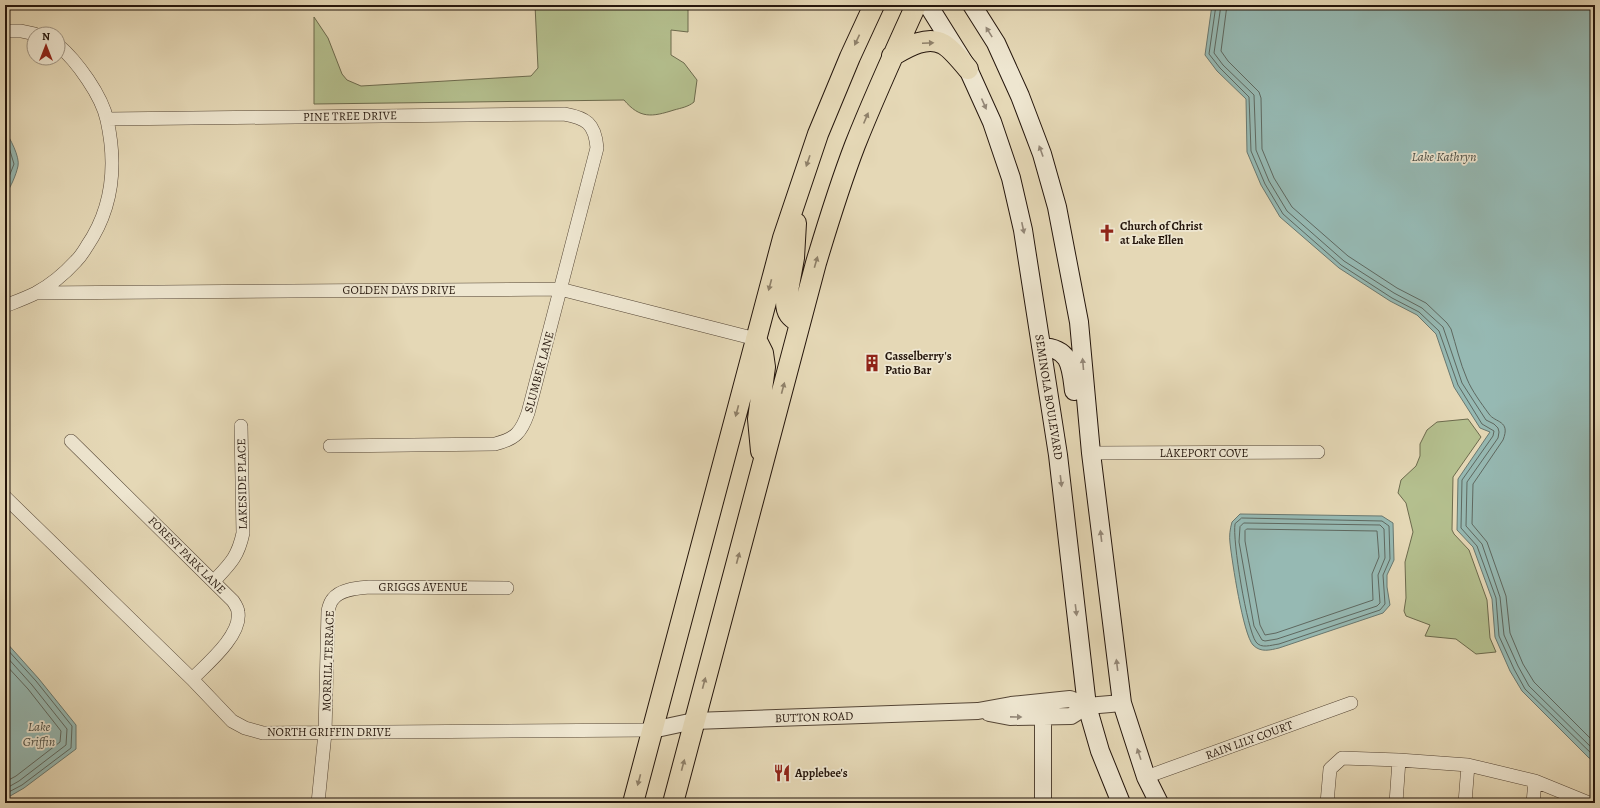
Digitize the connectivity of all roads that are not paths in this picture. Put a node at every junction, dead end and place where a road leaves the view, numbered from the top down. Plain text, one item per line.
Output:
1 (874, 5) edge
2 (916, 5) edge
3 (928, 5) edge
4 (972, 5) edge
5 (5, 31) edge
6 (26, 32) edge
7 (66, 53) edge
8 (892, 56) junction
9 (968, 69) junction
10 (107, 119) junction
11 (590, 124) joint
12 (799, 188) junction
13 (560, 289) junction
14 (36, 293) junction
15 (5, 306) edge
16 (800, 323) junction
17 (756, 340) junction
18 (1041, 347) junction
19 (242, 426) dead end
20 (71, 441) dead end
21 (330, 446) dead end
22 (1318, 452) dead end
23 (1091, 454) junction
24 (762, 466) junction
25 (5, 497) edge
26 (214, 581) junction
27 (507, 588) dead end
28 (339, 594) joint
29 (192, 679) junction
30 (1122, 703) junction
31 (1351, 703) dead end
32 (1087, 706) junction
33 (978, 710) junction
34 (1043, 717) junction
35 (694, 721) junction
36 (652, 730) junction
37 (325, 733) junction
38 (1399, 760) junction
39 (1468, 765) junction
40 (1146, 777) junction
41 (1535, 781) junction
42 (318, 803) edge
43 (633, 803) edge
44 (673, 803) edge
45 (1043, 803) edge
46 (1121, 803) edge
47 (1158, 803) edge
48 (1327, 803) edge
49 (1396, 803) edge
50 (1465, 803) edge
51 (1533, 803) edge
52 (1588, 803) edge

1 -> 12 main road
2 - 8 main road
3 - 9 main road, SEMINOLA BOULEVARD
23 -> 4 main road
5 - 6 street
7 - 10 street
8 -> 9 main road
16 -> 8 main road
9 -> 18 main road, SEMINOLA BOULEVARD
10 - 11 street, PINE TREE DRIVE
10 - 14 street
11 - 13 street, SLUMBER LANE
12 - 16 main road
12 -> 17 main road
13 - 14 street, GOLDEN DAYS DRIVE
13 - 17 street, GOLDEN DAYS DRIVE
13 - 21 street, SLUMBER LANE
14 - 15 street
24 -> 16 main road
17 - 24 main road
17 -> 36 main road
18 - 23 main road
18 -> 32 main road, SEMINOLA BOULEVARD
19 - 26 street, LAKESIDE PLACE
20 - 26 street, FOREST PARK LANE
22 - 23 street, LAKEPORT COVE
30 -> 23 main road
35 -> 24 main road
25 - 29 street, NORTH GRIFFIN DRIVE
26 - 29 street, FOREST PARK LANE
27 - 28 street, GRIGGS AVENUE
28 - 37 street, MORRILL TERRACE
29 - 37 street, NORTH GRIFFIN DRIVE
30 - 32 street, BUTTON ROAD
40 -> 30 main road
31 - 40 street, RAIN LILY COURT
32 - 33 street, BUTTON ROAD
32 - 34 street, BUTTON ROAD
32 - 46 main road, SEMINOLA BOULEVARD
33 -> 34 street, BUTTON ROAD
33 - 35 street, BUTTON ROAD
34 - 45 street
35 - 36 street, BUTTON ROAD
44 -> 35 main road
36 - 37 street, NORTH GRIFFIN DRIVE
36 -> 43 main road
37 - 42 street, MORRILL TERRACE
38 - 39 street
38 - 48 street
38 - 49 street
39 - 41 street
39 - 50 street
40 - 47 main road
41 - 51 street
41 - 52 street

